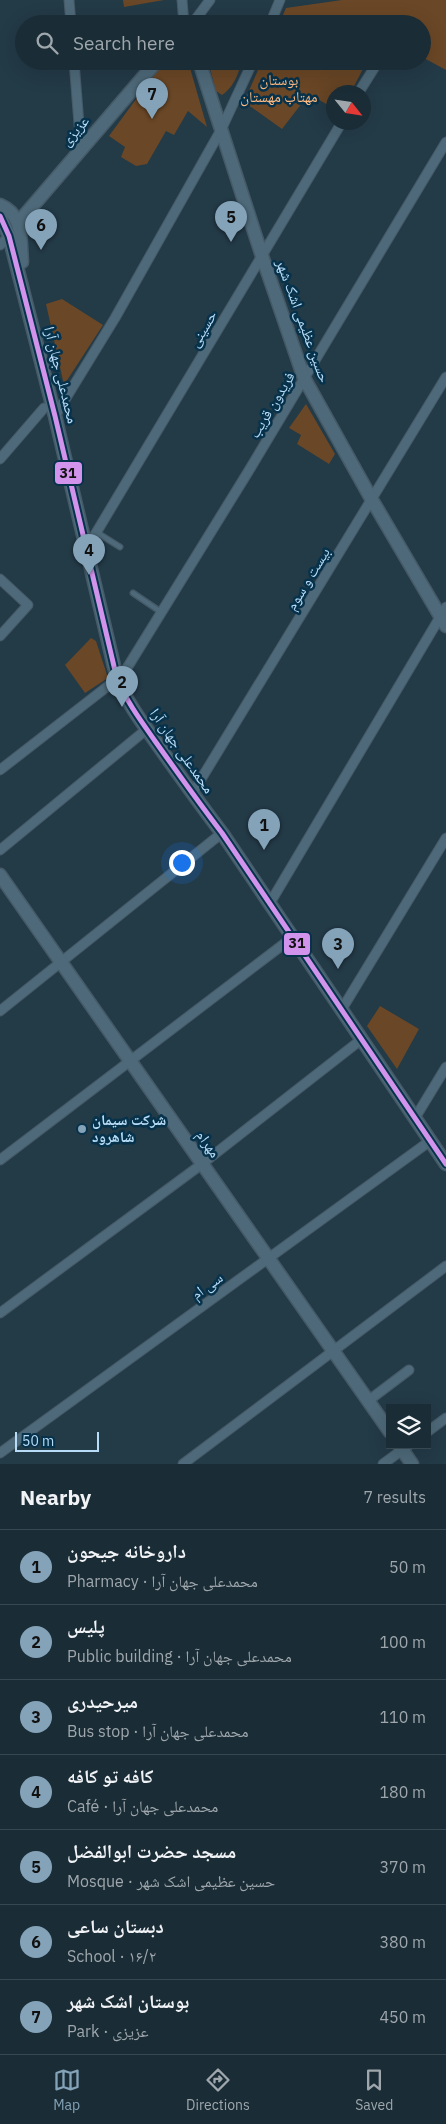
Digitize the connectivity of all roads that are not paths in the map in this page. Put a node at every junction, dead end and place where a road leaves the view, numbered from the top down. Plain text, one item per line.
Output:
1 (69, 0) edge
2 (182, 0) edge
3 (210, 0) edge
4 (280, 0) edge
5 (70, 15) edge
6 (183, 15) edge
7 (199, 15) edge
8 (274, 15) edge
9 (75, 70) edge
10 (150, 70) edge
11 (202, 70) edge
12 (249, 70) edge
13 (373, 70) edge
14 (364, 85) edge
15 (221, 130) junction
16 (337, 130) edge
17 (446, 142) edge
18 (80, 149) junction
19 (0, 204) edge
20 (0, 216) edge
21 (18, 223) junction
22 (9, 236) junction
23 (0, 246) edge
24 (262, 256) junction
25 (24, 297) junction
26 (446, 377) edge
27 (304, 378) junction
28 (50, 412) junction
29 (0, 458) edge
30 (372, 500) junction
31 (96, 532) junction
32 (120, 547) dead end
33 (87, 548) junction
34 (0, 579) edge
35 (133, 594) dead end
36 (162, 612) junction
37 (444, 616) edge
38 (0, 636) edge
39 (117, 678) junction
40 (147, 729) junction
41 (0, 770) edge
42 (192, 794) junction
43 (222, 832) junction
44 (446, 838) edge
45 (0, 850) edge
46 (0, 876) edge
47 (270, 903) junction
48 (292, 937) junction
49 (61, 962) junction
50 (342, 1009) junction
51 (0, 1010) edge
52 (362, 1039) junction
53 (130, 1061) junction
54 (446, 1067) edge
55 (415, 1118) junction
56 (430, 1141) junction
57 (0, 1160) edge
58 (202, 1164) junction
59 (446, 1164) edge
60 (268, 1259) junction
61 (446, 1266) edge
62 (0, 1313) edge
63 (333, 1351) junction
64 (409, 1370) dead end
65 (368, 1401) junction
66 (446, 1418) edge
67 (386, 1426) edge
68 (431, 1429) edge
69 (401, 1449) edge
70 (404, 1449) edge
71 (0, 1453) edge
72 (183, 1464) edge
73 (383, 1464) edge
74 (412, 1464) edge

1 - 5 street
2 - 6 street
3 - 7 street
4 - 8 street
9 - 18 street
10 - 18 street, عزیزی
11 - 15 street, حسین عظیمی اشک شهر
12 - 15 street
13 - 14 street
15 - 24 street, حسین عظیمی اشک شهر
15 - 28 street
16 - 24 street, حسینی
17 - 27 street, فریدون قریب
18 - 21 street, عزیزی
19 - 21 street
20 - 22 street
21 - 25 street
22 - 23 street
22 - 25 street
24 - 27 street, حسین عظیمی اشک شهر
24 - 31 street, حسینی
25 - 28 street, محمدعلی جهان آرا
26 - 30 street, بیست و سوم
27 - 30 street, حسین عظیمی اشک شهر
27 - 36 street, فریدون قریب
28 - 29 street
28 - 33 street, محمدعلی جهان آرا
30 - 37 street, حسین عظیمی اشک شهر
30 - 42 street, بیست و سوم
31 - 32 lane
31 - 33 street, حسینی
33 - 39 street, محمدعلی جهان آرا
34 - 38 street
35 - 36 lane
36 - 39 street, فریدون قریب
37 - 47 street
39 - 40 street, محمدعلی جهان آرا
39 - 41 street, فریدون قریب
40 - 42 street, محمدعلی جهان آرا
40 - 45 street
42 - 43 street, محمدعلی جهان آرا
43 - 47 street, محمدعلی جهان آرا
43 - 49 street
44 - 50 street
46 - 49 street, مهرام
47 - 48 street, محمدعلی جهان آرا
48 - 50 street, محمدعلی جهان آرا
48 - 53 street
49 - 51 street
49 - 53 street, مهرام
50 - 52 street, محمدعلی جهان آرا
52 - 55 street, محمدعلی جهان آرا
52 - 58 street
53 - 57 street
53 - 58 street, مهرام
54 - 55 street
55 - 56 street, محمدعلی جهان آرا
56 - 59 street, محمدعلی جهان آرا
56 - 60 street, سی ام
58 - 60 street, مهرام
58 - 62 street
60 - 63 street, مهرام
60 - 71 street, سی ام
61 - 63 street
63 - 65 street, مهرام
63 - 72 street
64 - 65 street
65 - 67 street, مهرام
66 - 68 street
69 - 73 street
70 - 74 street

